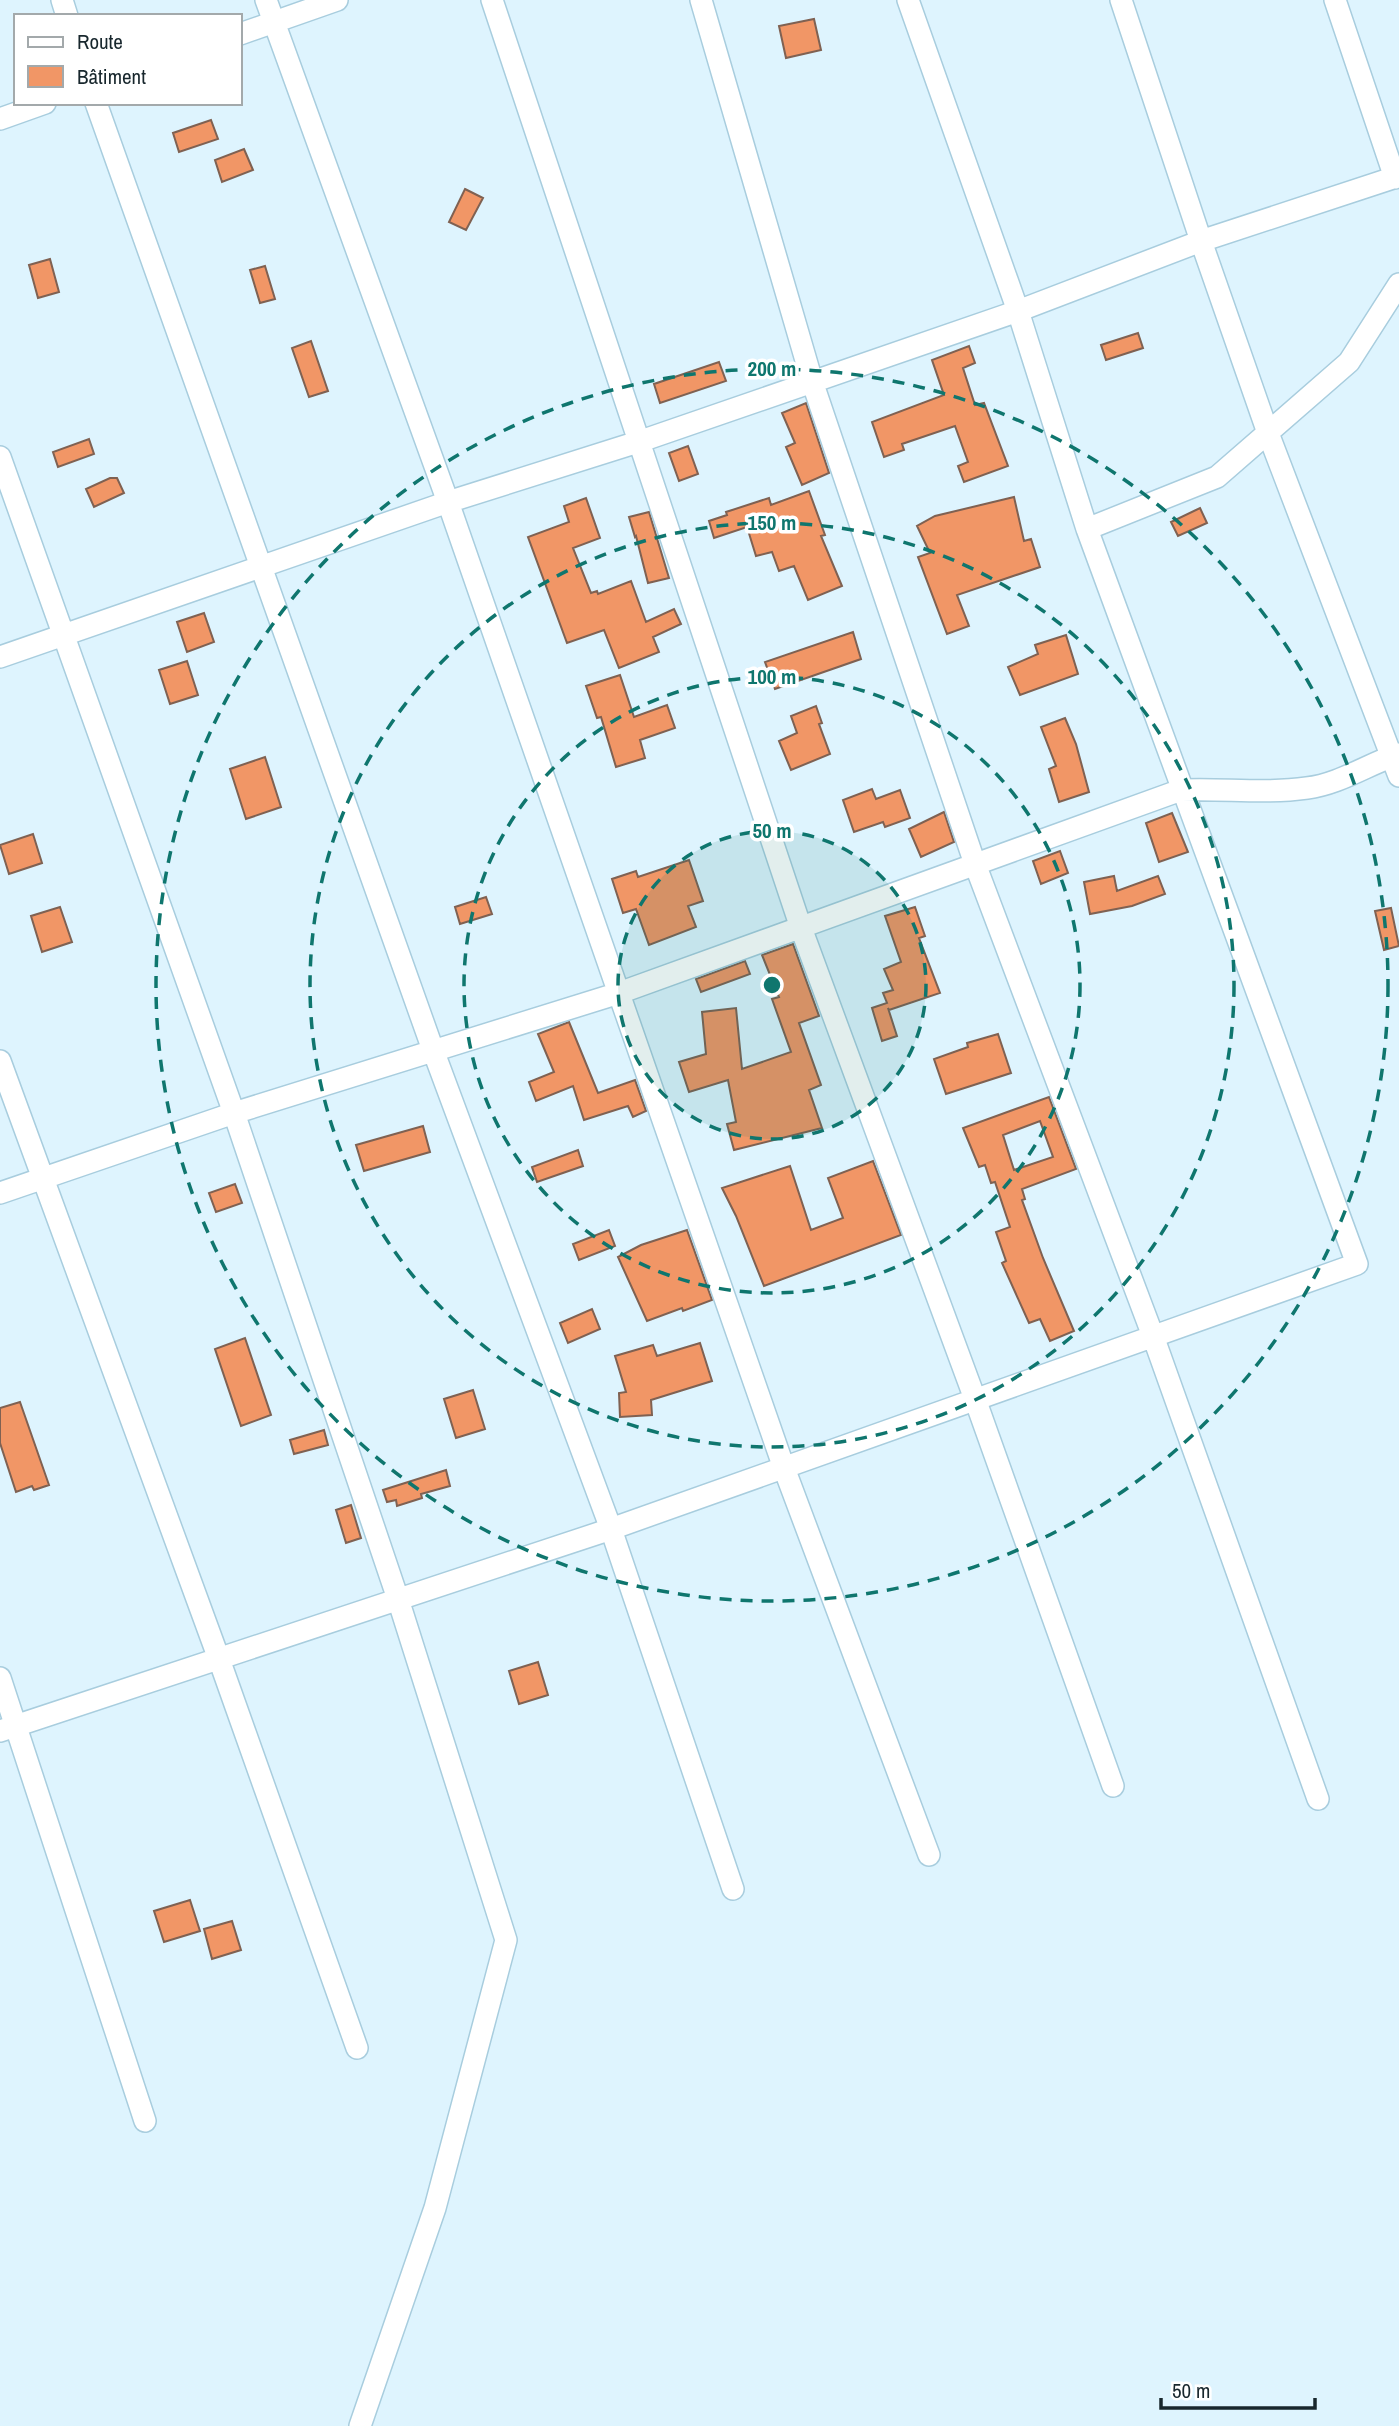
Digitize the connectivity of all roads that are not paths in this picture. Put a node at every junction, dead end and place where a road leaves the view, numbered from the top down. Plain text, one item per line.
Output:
1 (266, 0) edge
2 (337, 0) edge
3 (492, 0) edge
4 (701, 0) edge
5 (908, 0) edge
6 (1121, 0) edge
7 (1335, 0) edge
8 (273, 22) junction
9 (242, 33) edge
10 (39, 105) edge
11 (97, 105) edge
12 (0, 119) edge
13 (1397, 177) edge
14 (1201, 241) junction
15 (1399, 284) edge
16 (1018, 311) junction
17 (812, 381) junction
18 (1268, 433) junction
19 (641, 441) junction
20 (0, 457) edge
21 (448, 502) junction
22 (1087, 529) junction
23 (260, 566) junction
24 (62, 636) junction
25 (0, 657) edge
26 (1397, 762) edge
27 (1181, 790) junction
28 (975, 864) junction
29 (801, 928) junction
30 (619, 993) junction
31 (433, 1050) junction
32 (0, 1061) edge
33 (234, 1113) junction
34 (41, 1178) junction
35 (0, 1193) edge
36 (1153, 1336) junction
37 (975, 1399) junction
38 (784, 1468) junction
39 (611, 1529) junction
40 (398, 1599) junction
41 (219, 1659) junction
42 (0, 1678) edge
43 (8, 1729) edge
44 (1113, 1786) dead end
45 (1318, 1799) dead end
46 (929, 1855) dead end
47 (733, 1889) dead end
48 (357, 2048) dead end
49 (145, 2121) dead end
50 (360, 2426) edge

1 - 8 street
2 - 8 street
3 - 19 street
4 - 17 street
5 - 16 street
6 - 14 street
7 - 13 street
8 - 9 street
8 - 21 street
10 - 12 street
11 - 23 street
13 - 14 street
14 - 16 street
14 - 18 street
15 - 18 street
16 - 17 street
16 - 22 street
17 - 19 street
17 - 28 street
18 - 22 street
18 - 26 street
19 - 21 street
19 - 29 street
20 - 24 street
21 - 23 street
21 - 30 street
22 - 27 street
23 - 24 street
23 - 31 street
24 - 25 street
24 - 33 street
26 - 27 street
27 - 28 street
27 - 36 street
28 - 29 street
28 - 36 street
29 - 30 street
29 - 37 street
30 - 31 street
30 - 38 street
31 - 33 street
31 - 39 street
32 - 34 street
33 - 34 street
33 - 40 street
34 - 35 street
34 - 41 street
36 - 37 street
36 - 45 street
37 - 38 street
37 - 44 street
38 - 39 street
38 - 46 street
39 - 40 street
39 - 47 street
40 - 41 street
40 - 50 street
41 - 43 street
41 - 48 street
42 - 43 street
43 - 49 street

